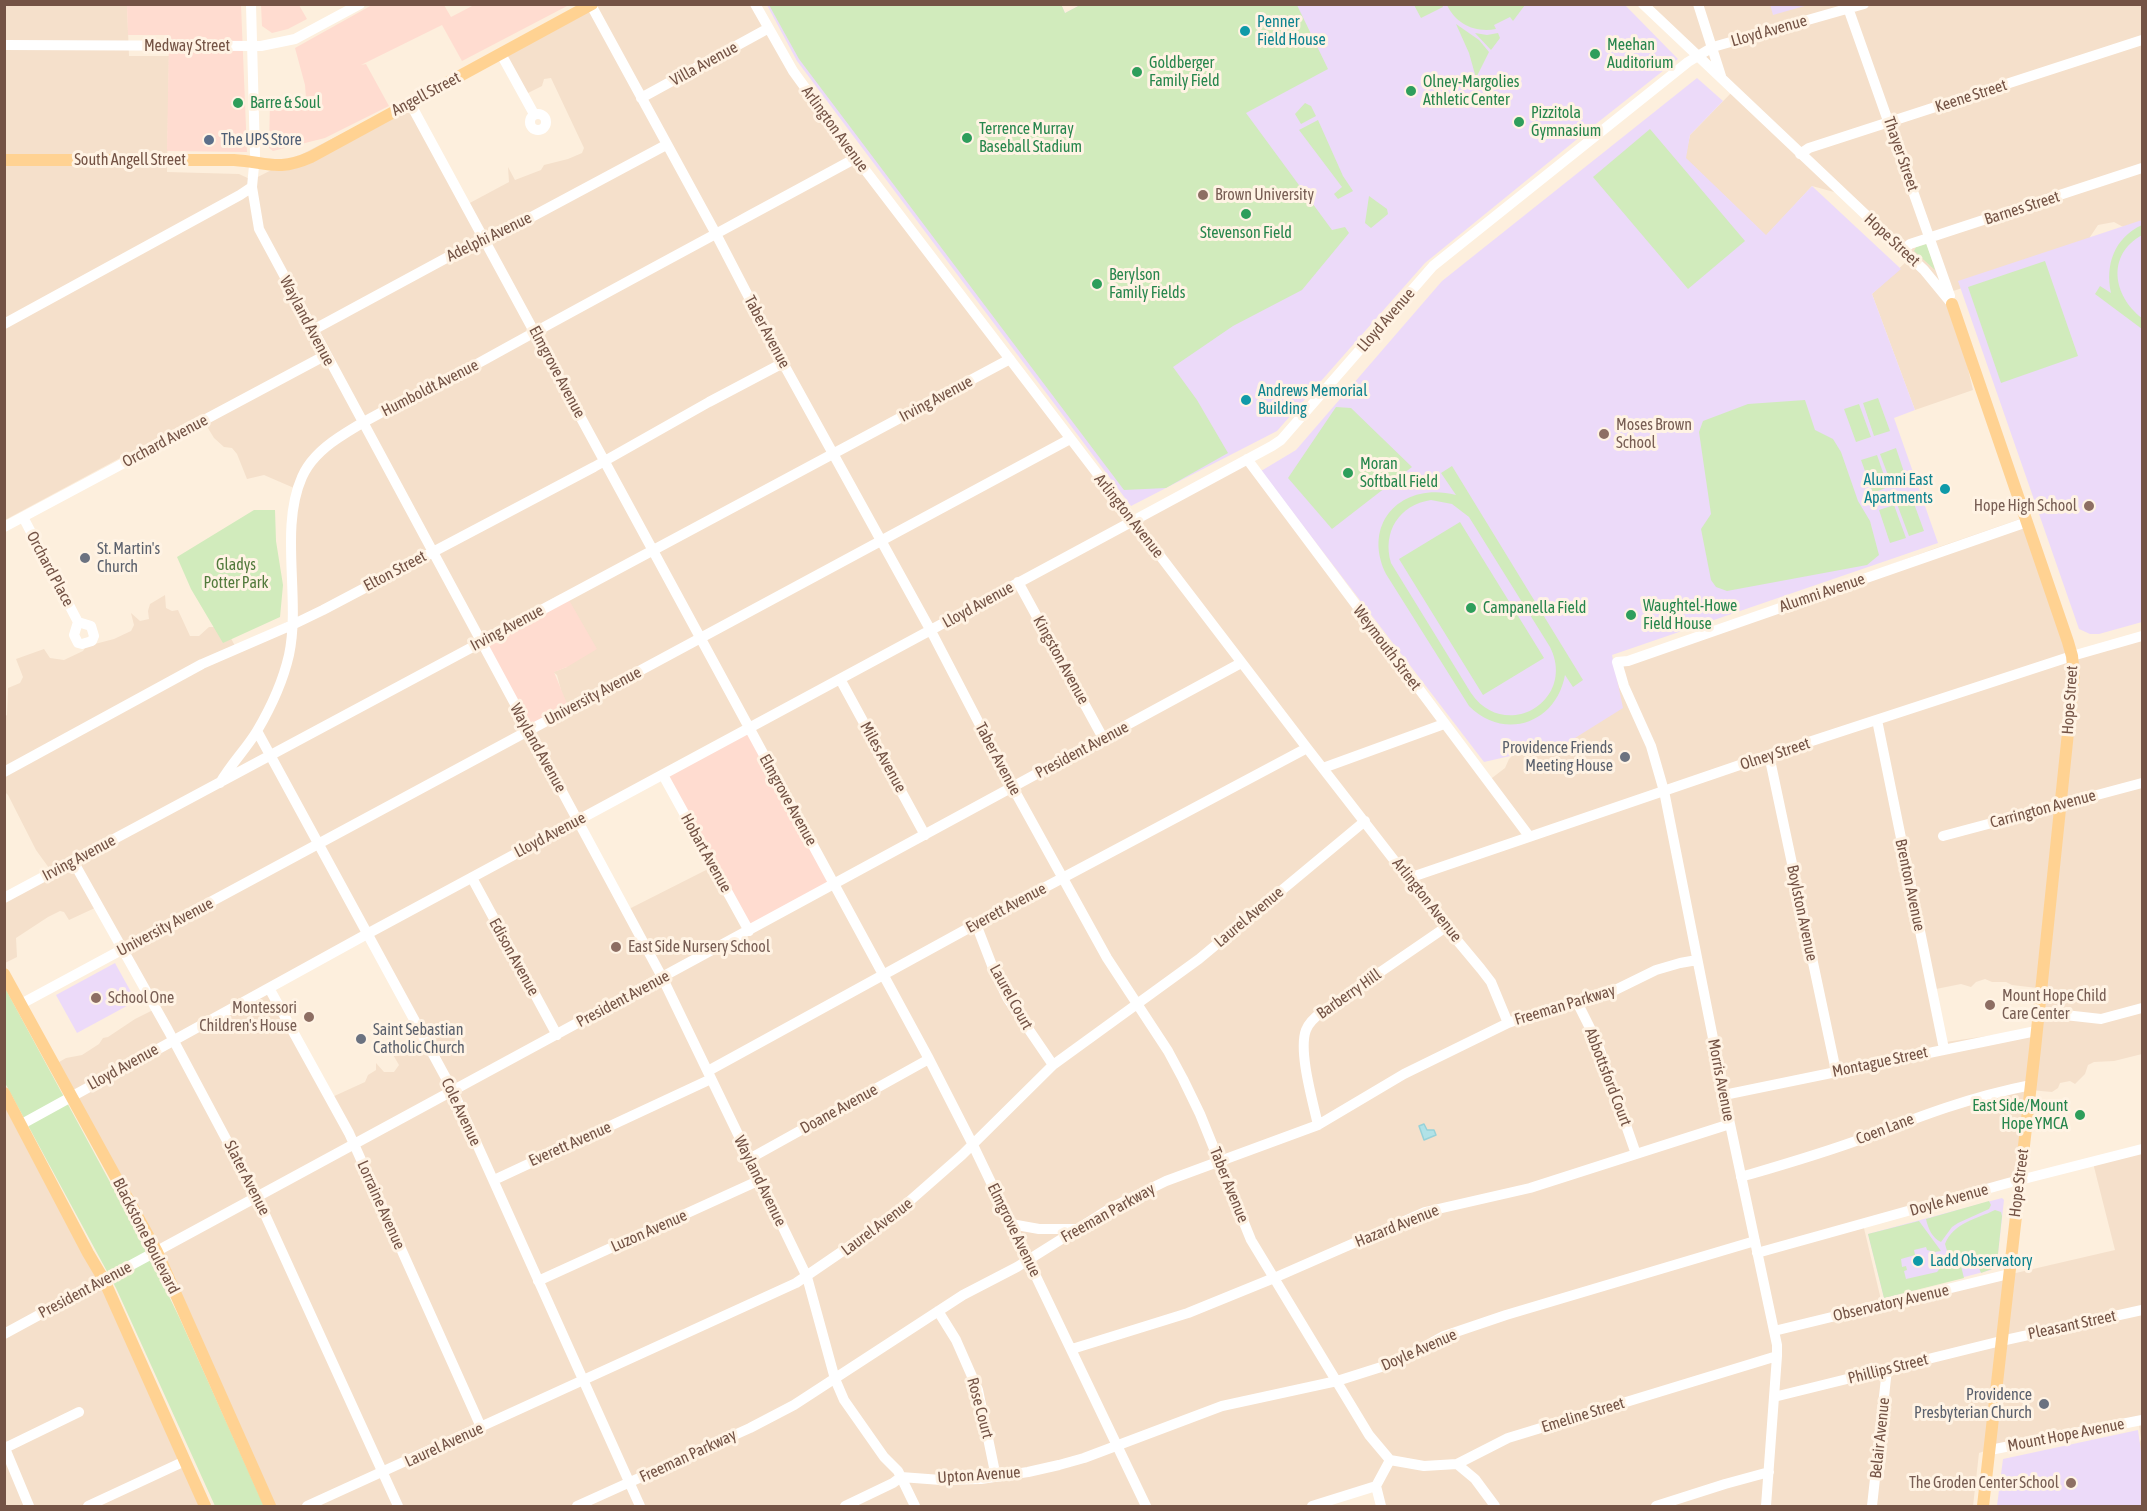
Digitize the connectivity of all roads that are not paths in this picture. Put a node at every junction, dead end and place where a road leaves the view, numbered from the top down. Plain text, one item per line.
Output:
1 (251, 4) edge
2 (360, 4) edge
3 (755, 4) edge
4 (1643, 4) edge
5 (1698, 4) edge
6 (1864, 4) edge
7 (591, 5) edge
8 (1848, 7) edge
9 (768, 29) junction
10 (2142, 40) edge
11 (4, 45) edge
12 (252, 46) junction
13 (1713, 47) junction
14 (501, 54) junction
15 (1697, 56) junction
16 (1722, 80) junction
17 (641, 98) junction
18 (410, 103) junction
19 (534, 114) dead end
20 (1890, 122) junction
21 (666, 145) junction
22 (1800, 154) junction
23 (856, 158) junction
24 (4, 160) edge
25 (255, 164) junction
26 (2142, 168) edge
27 (252, 187) junction
28 (716, 234) junction
29 (1930, 238) junction
30 (485, 239) junction
31 (1903, 250) junction
32 (1952, 304) junction
33 (4, 324) edge
34 (313, 330) junction
35 (535, 332) junction
36 (326, 355) junction
37 (1010, 359) junction
38 (783, 363) junction
39 (362, 424) junction
40 (1070, 439) junction
41 (834, 453) junction
42 (1247, 459) junction
43 (604, 461) junction
44 (23, 517) junction
45 (1133, 521) junction
46 (2026, 522) junction
47 (4, 527) edge
48 (881, 540) junction
49 (653, 550) junction
50 (431, 552) junction
51 (1018, 582) junction
52 (78, 622) dead end
53 (292, 625) junction
54 (931, 631) junction
55 (2142, 636) edge
56 (701, 638) junction
57 (481, 643) junction
58 (2072, 656) junction
59 (1617, 662) joint
60 (1242, 663) junction
61 (840, 679) junction
62 (1876, 720) junction
63 (1444, 724) junction
64 (748, 729) junction
65 (257, 731) junction
66 (529, 731) junction
67 (1103, 738) junction
68 (1306, 748) junction
69 (1769, 755) junction
70 (270, 756) junction
71 (1323, 768) junction
72 (4, 772) edge
73 (663, 775) junction
74 (220, 783) junction
75 (2142, 783) edge
76 (1013, 788) junction
77 (1664, 791) junction
78 (2061, 805) junction
79 (578, 820) junction
80 (1365, 821) junction
81 (925, 835) junction
82 (1529, 836) junction
83 (1942, 836) dead end
84 (317, 846) junction
85 (74, 861) junction
86 (472, 878) junction
87 (1062, 878) junction
88 (1409, 878) junction
89 (834, 885) junction
90 (4, 898) edge
91 (976, 924) junction
92 (1446, 927) junction
93 (749, 931) junction
94 (367, 934) junction
95 (123, 950) junction
96 (1697, 960) junction
97 (4, 974) edge
98 (883, 976) junction
99 (662, 977) junction
100 (270, 988) junction
101 (1577, 1002) junction
102 (21, 1005) junction
103 (1137, 1005) junction
104 (2142, 1008) edge
105 (2038, 1011) junction
106 (1508, 1023) junction
107 (2036, 1031) junction
108 (557, 1035) junction
109 (173, 1040) junction
110 (1944, 1049) junction
111 (929, 1059) junction
112 (1053, 1065) junction
113 (1836, 1071) junction
114 (710, 1075) junction
115 (2031, 1085) junction
116 (453, 1091) junction
117 (4, 1093) edge
118 (1724, 1095) junction
119 (71, 1096) junction
120 (22, 1124) junction
121 (1730, 1124) junction
122 (1318, 1125) junction
123 (354, 1145) junction
124 (973, 1145) junction
125 (2142, 1149) edge
126 (1636, 1154) junction
127 (749, 1159) junction
128 (1219, 1161) junction
129 (1741, 1177) junction
130 (494, 1180) junction
131 (760, 1180) junction
132 (2019, 1180) junction
133 (257, 1197) junction
134 (1011, 1224) junction
135 (1077, 1229) junction
136 (1755, 1241) junction
137 (157, 1252) junction
138 (1757, 1253) junction
139 (1028, 1259) junction
140 (2009, 1275) junction
141 (807, 1277) junction
142 (1274, 1278) junction
143 (105, 1280) junction
144 (538, 1281) junction
145 (2142, 1310) edge
146 (938, 1311) junction
147 (1774, 1331) junction
148 (4, 1334) edge
149 (2001, 1341) junction
150 (1072, 1349) junction
151 (1778, 1356) junction
152 (1887, 1369) junction
153 (835, 1378) junction
154 (583, 1381) junction
155 (1337, 1381) junction
156 (1774, 1397) junction
157 (79, 1413) dead end
158 (2142, 1420) edge
159 (481, 1427) junction
160 (1117, 1445) junction
161 (5, 1447) edge
162 (1990, 1450) junction
163 (1390, 1460) junction
164 (185, 1461) junction
165 (1457, 1464) junction
166 (383, 1472) junction
167 (1769, 1472) junction
168 (901, 1476) junction
169 (996, 1477) junction
170 (629, 1483) junction
171 (1376, 1486) junction
172 (29, 1506) edge
173 (88, 1506) edge
174 (205, 1506) edge
175 (270, 1506) edge
176 (307, 1506) edge
177 (398, 1506) edge
178 (577, 1506) edge
179 (640, 1506) edge
180 (845, 1506) edge
181 (915, 1506) edge
182 (1146, 1506) edge
183 (1312, 1506) edge
184 (1381, 1506) edge
185 (1495, 1506) edge
186 (1656, 1506) edge
187 (1766, 1506) edge
188 (1872, 1506) edge
189 (1983, 1506) edge

1 - 12 street, Wayland Avenue
2 - 12 street, Medway Street
3 - 9 street, Arlington Avenue
4 - 15 street, Hope Street
5 - 13 street
6 - 8 street, Lloyd Avenue
7 - 14 main road, Angell Street
7 - 17 street, Taber Avenue
8 - 13 street, Lloyd Avenue
8 - 20 street, Thayer Street
9 - 17 street, Villa Avenue
9 - 23 street, Arlington Avenue
10 - 20 street, Keene Street
11 - 12 street, Medway Street
12 - 25 street, Wayland Avenue
13 - 15 street, Lloyd Avenue
13 - 16 street
14 - 18 main road, Angell Street
14 - 19 street
15 - 16 street, Hope Street
15 - 42 street, Lloyd Avenue
16 - 22 street, Hope Street
17 - 21 street, Taber Avenue
18 - 25 main road, Angell Street
18 - 30 street, Elmgrove Avenue
20 - 22 street, Keene Street
20 - 29 street, Thayer Street
21 - 28 street, Taber Avenue
21 - 30 street, Adelphi Avenue
22 - 31 street, Hope Street
23 - 28 street, Humboldt Avenue
23 - 37 street, Arlington Avenue
24 - 25 main road, South Angell Street
25 - 27 street, Wayland Avenue
26 - 29 street, Barnes Street
27 - 33 street
27 - 34 street, Wayland Avenue
28 - 35 street, Humboldt Avenue
28 - 38 street, Taber Avenue
29 - 31 street, Barnes Street
29 - 32 street, Thayer Street
30 - 34 street, Adelphi Avenue
30 - 35 street, Elmgrove Avenue
31 - 32 street, Hope Street
32 - 46 main road, Hope Street
34 - 36 street, Wayland Avenue
35 - 39 street, Humboldt Avenue
35 - 43 street, Elmgrove Avenue
36 - 39 street, Wayland Avenue
36 - 44 street, Orchard Avenue
37 - 40 street, Arlington Avenue
37 - 41 street, Irving Avenue
38 - 41 street, Taber Avenue
38 - 43 street, Elton Street
39 - 50 street, Wayland Avenue
39 - 53 street, Humboldt Avenue
40 - 45 street, Arlington Avenue
40 - 48 street, University Avenue
41 - 48 street, Taber Avenue
41 - 49 street, Irving Avenue
42 - 45 street, Lloyd Avenue
42 - 63 street, Weymouth Street
43 - 49 street, Elmgrove Avenue
43 - 50 street, Elton Street
44 - 47 street, Orchard Avenue
44 - 52 street, Orchard Place
45 - 51 street, Lloyd Avenue
45 - 60 street, Arlington Avenue
46 - 58 main road, Hope Street
46 - 59 street, Alumni Avenue
48 - 54 street, Taber Avenue
48 - 56 street, University Avenue
49 - 56 street, Elmgrove Avenue
49 - 57 street, Irving Avenue
50 - 53 street, Elton Street
50 - 57 street, Wayland Avenue
51 - 54 street, Lloyd Avenue
51 - 67 street, Kingston Avenue
53 - 65 street, Humboldt Avenue
53 - 72 street, Elton Street
54 - 61 street, Lloyd Avenue
54 - 76 street, Taber Avenue
55 - 58 street, Olney Street
56 - 64 street, Elmgrove Avenue
56 - 66 street, University Avenue
57 - 66 street, Wayland Avenue
57 - 70 street, Irving Avenue
58 - 62 street, Olney Street
58 - 78 main road, Hope Street
59 - 77 street, Morris Avenue
60 - 67 street, President Avenue
60 - 68 street, Arlington Avenue
61 - 64 street, Lloyd Avenue
61 - 81 street, Miles Avenue
62 - 69 street, Olney Street
62 - 110 street, Brenton Avenue
63 - 71 street
63 - 82 street, Weymouth Street
64 - 73 street, Lloyd Avenue
64 - 89 street, Elmgrove Avenue
65 - 70 street, Cole Avenue
65 - 74 street, Humboldt Avenue
66 - 79 street, Wayland Avenue
66 - 84 street, University Avenue
67 - 76 street, President Avenue
68 - 71 street, Arlington Avenue
68 - 87 street, Everett Avenue
69 - 77 street, Olney Street
69 - 113 street, Boylston Avenue
70 - 74 street, Irving Avenue
70 - 84 street, Cole Avenue
71 - 80 street, Arlington Avenue
73 - 79 street, Lloyd Avenue
73 - 93 street, Hobart Avenue
74 - 85 street, Irving Avenue
75 - 78 street, Carrington Avenue
76 - 81 street, President Avenue
76 - 87 street, Taber Avenue
77 - 82 street, Olney Street
77 - 96 street, Morris Avenue
78 - 83 street, Carrington Avenue
78 - 105 main road, Hope Street
79 - 86 street, Lloyd Avenue
79 - 99 street, Wayland Avenue
80 - 88 street, Arlington Avenue
80 - 103 street, Laurel Avenue
81 - 89 street, President Avenue
82 - 88 street, Olney Street
84 - 94 street, Cole Avenue
84 - 95 street, University Avenue
85 - 90 street, Irving Avenue
85 - 95 street, Slater Avenue
86 - 94 street, Lloyd Avenue
86 - 108 street, Edison Avenue
87 - 91 street, Everett Avenue
87 - 103 street, Taber Avenue
88 - 92 street, Arlington Avenue
89 - 93 street, President Avenue
89 - 98 street, Elmgrove Avenue
91 - 98 street, Everett Avenue
91 - 112 street, Laurel Court
92 - 106 street, Arlington Avenue
92 - 122 street, Barberry Hill
93 - 99 street, President Avenue
94 - 100 street, Lloyd Avenue
94 - 116 street, Cole Avenue
95 - 102 street, University Avenue
95 - 109 street, Slater Avenue
96 - 101 street, Freeman Parkway
96 - 118 street, Morris Avenue
97 - 102 main road, Blackstone Boulevard
98 - 111 street, Elmgrove Avenue
98 - 114 street, Everett Avenue
99 - 108 street, President Avenue
99 - 114 street, Wayland Avenue
100 - 109 street, Lloyd Avenue
100 - 123 street, Lorraine Avenue
101 - 106 street, Freeman Parkway
101 - 126 street, Abbottsford Court
102 - 119 main road, Blackstone Boulevard
103 - 112 street, Laurel Avenue
103 - 128 street, Taber Avenue
104 - 105 street
105 - 107 main road, Hope Street
106 - 122 street, Freeman Parkway
107 - 110 street, Montague Street
107 - 115 main road, Hope Street
108 - 116 street, President Avenue
109 - 119 street, Lloyd Avenue
109 - 133 street, Slater Avenue
110 - 113 street, Montague Street
111 - 124 street, Elmgrove Avenue
111 - 127 street, Doane Avenue
112 - 124 street, Laurel Avenue
113 - 118 street, Montague Street
114 - 127 street, Wayland Avenue
114 - 130 street, Everett Avenue
115 - 129 street, Coen Lane
115 - 132 main road, Hope Street
116 - 123 street, President Avenue
116 - 130 street, Cole Avenue
117 - 120 main road
118 - 121 street, Morris Avenue
119 - 120 street, Lloyd Avenue
119 - 137 main road, Blackstone Boulevard
120 - 143 main road
121 - 126 street, Hazard Avenue
121 - 129 street, Morris Avenue
122 - 128 street, Freeman Parkway
123 - 133 street, President Avenue
123 - 159 street, Lorraine Avenue
124 - 134 street, Elmgrove Avenue
124 - 141 street, Laurel Avenue
125 - 132 street, Doyle Avenue
126 - 142 street, Hazard Avenue
127 - 131 street, Wayland Avenue
128 - 135 street, Freeman Parkway
128 - 142 street, Taber Avenue
129 - 136 street, Morris Avenue
130 - 144 street, Cole Avenue
131 - 141 street, Wayland Avenue
131 - 144 street, Luzon Avenue
132 - 138 street, Doyle Avenue
132 - 140 main road, Hope Street
133 - 137 street, President Avenue
133 - 166 street, Slater Avenue
134 - 135 street
134 - 139 street, Elmgrove Avenue
135 - 139 street, Freeman Parkway
136 - 138 street, Morris Avenue
136 - 155 street, Doyle Avenue
137 - 143 street, President Avenue
137 - 175 main road, Blackstone Boulevard
138 - 147 street, Morris Avenue
139 - 146 street, Freeman Parkway
139 - 150 street, Elmgrove Avenue
140 - 147 street, Observatory Avenue
140 - 149 main road, Hope Street
141 - 153 street, Wayland Avenue
141 - 154 street, Laurel Avenue
142 - 150 street, Hazard Avenue
142 - 155 street, Taber Avenue
143 - 148 street, President Avenue
143 - 164 main road
144 - 154 street, Cole Avenue
145 - 149 street, Pleasant Street
146 - 153 street, Freeman Parkway
146 - 169 street, Rose Court
147 - 151 street, Morris Avenue
149 - 152 street, Phillips Street
149 - 162 main road, Hope Street
150 - 160 street, Elmgrove Avenue
151 - 156 street, Morris Avenue
151 - 165 street, Emeline Street
152 - 156 street, Phillips Street
152 - 188 street, Belair Avenue
153 - 168 street, Wayland Avenue
153 - 170 street, Freeman Parkway
154 - 159 street, Laurel Avenue
154 - 170 street, Cole Avenue
155 - 160 street, Doyle Avenue
155 - 163 street, Taber Avenue
156 - 167 street, Morris Avenue
157 - 161 street
158 - 162 street, Mount Hope Avenue
159 - 166 street, Laurel Avenue
160 - 169 street, Upton Avenue
160 - 182 street, Elmgrove Avenue
161 - 172 street
162 - 189 main road, Hope Street
163 - 165 street, Emeline Street
163 - 171 street
164 - 173 street
164 - 174 main road
165 - 185 street
166 - 176 street, Laurel Avenue
166 - 177 street, Slater Avenue
167 - 186 street
167 - 187 street, Morris Avenue
168 - 169 street, Upton Avenue
168 - 180 street
168 - 181 street, Wayland Avenue
170 - 178 street, Freeman Parkway
170 - 179 street, Cole Avenue
171 - 183 street
171 - 184 street

